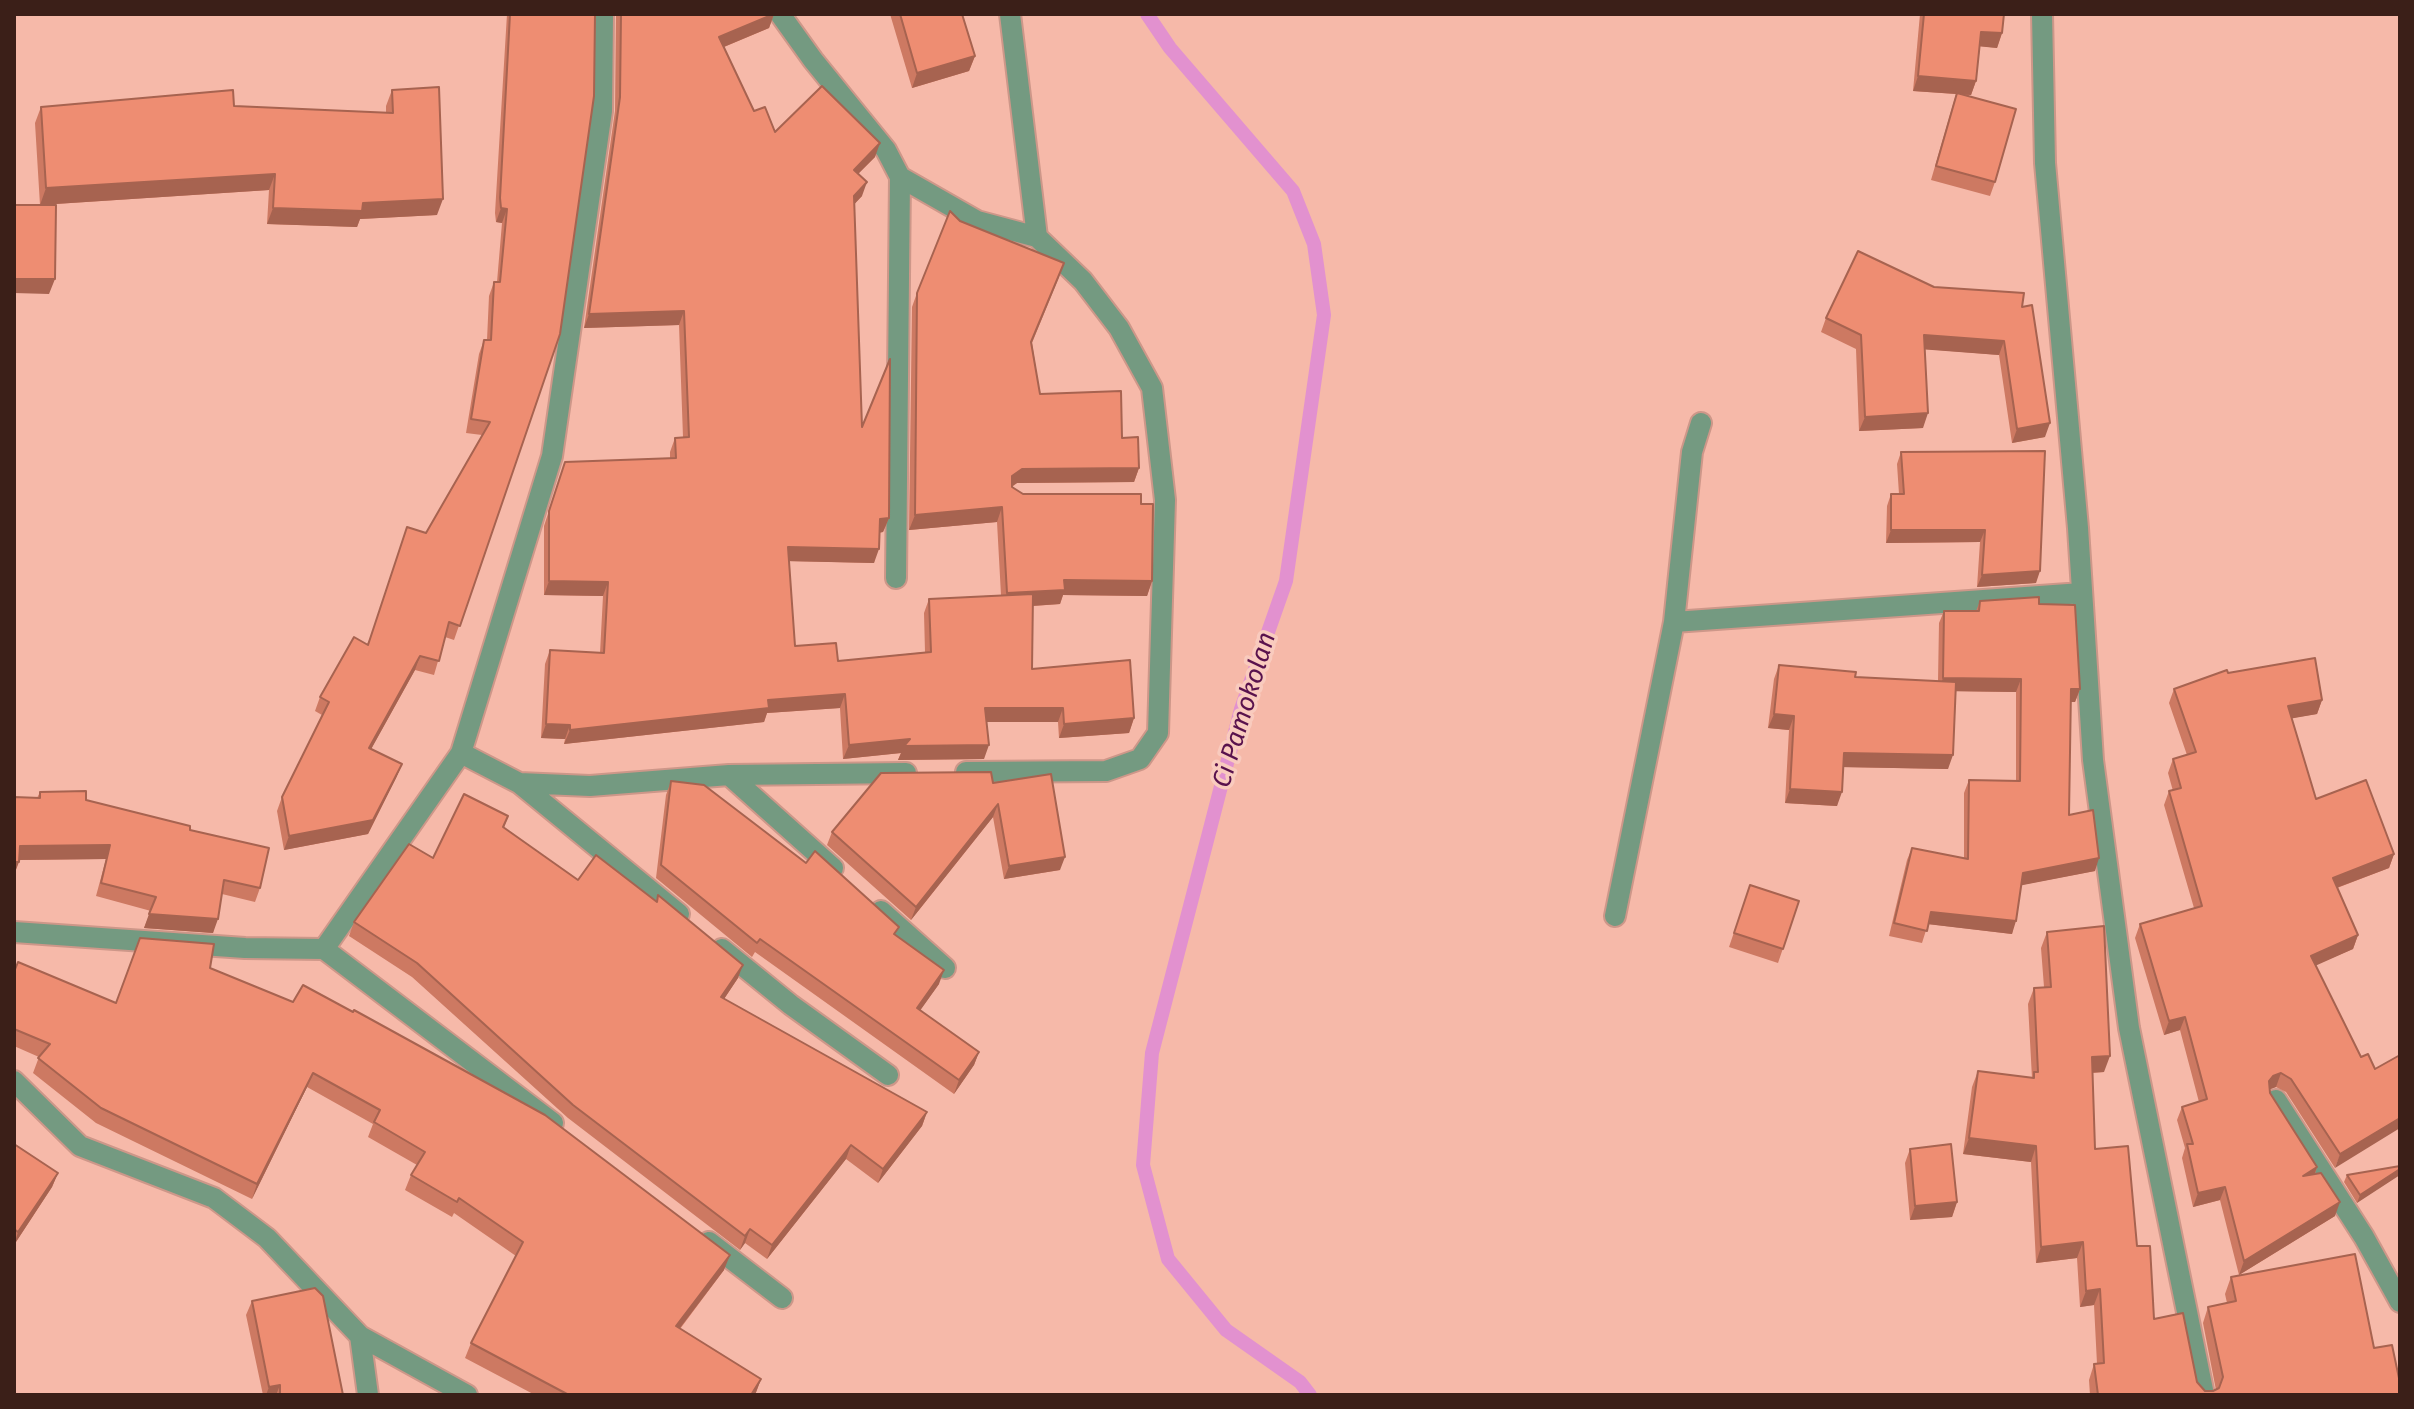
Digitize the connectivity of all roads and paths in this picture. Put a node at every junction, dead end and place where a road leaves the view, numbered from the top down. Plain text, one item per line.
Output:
1 (603, 14) edge
2 (780, 14) edge
3 (1010, 14) edge
4 (2042, 14) edge
5 (900, 177) junction
6 (1037, 237) junction
7 (1701, 423) dead end
8 (896, 578) dead end
9 (2082, 593) junction
10 (1674, 622) junction
11 (461, 753) junction
12 (918, 773) edge
13 (950, 773) edge
14 (729, 775) junction
15 (519, 783) junction
16 (843, 876) edge
17 (865, 897) edge
18 (1615, 916) dead end
19 (14, 932) edge
20 (324, 949) junction
21 (945, 968) edge
22 (888, 1075) dead end
23 (14, 1081) edge
24 (2276, 1100) edge
25 (572, 1138) edge
26 (696, 1232) edge
27 (782, 1298) dead end
28 (2400, 1302) edge
29 (360, 1336) junction
30 (368, 1395) edge
31 (467, 1395) edge
32 (2204, 1395) edge

1 - 11 street
2 - 5 street
3 - 6 street
4 - 9 street
5 - 6 street
5 - 8 street
6 - 13 street
7 - 10 street
9 - 10 street
9 - 32 street
10 - 18 street
11 - 15 street
11 - 20 street
12 - 14 street
14 - 15 street
14 - 16 street
15 - 22 street
17 - 21 street
19 - 20 street
20 - 25 street
23 - 29 street
24 - 28 street
26 - 27 street
29 - 30 street
29 - 31 street

